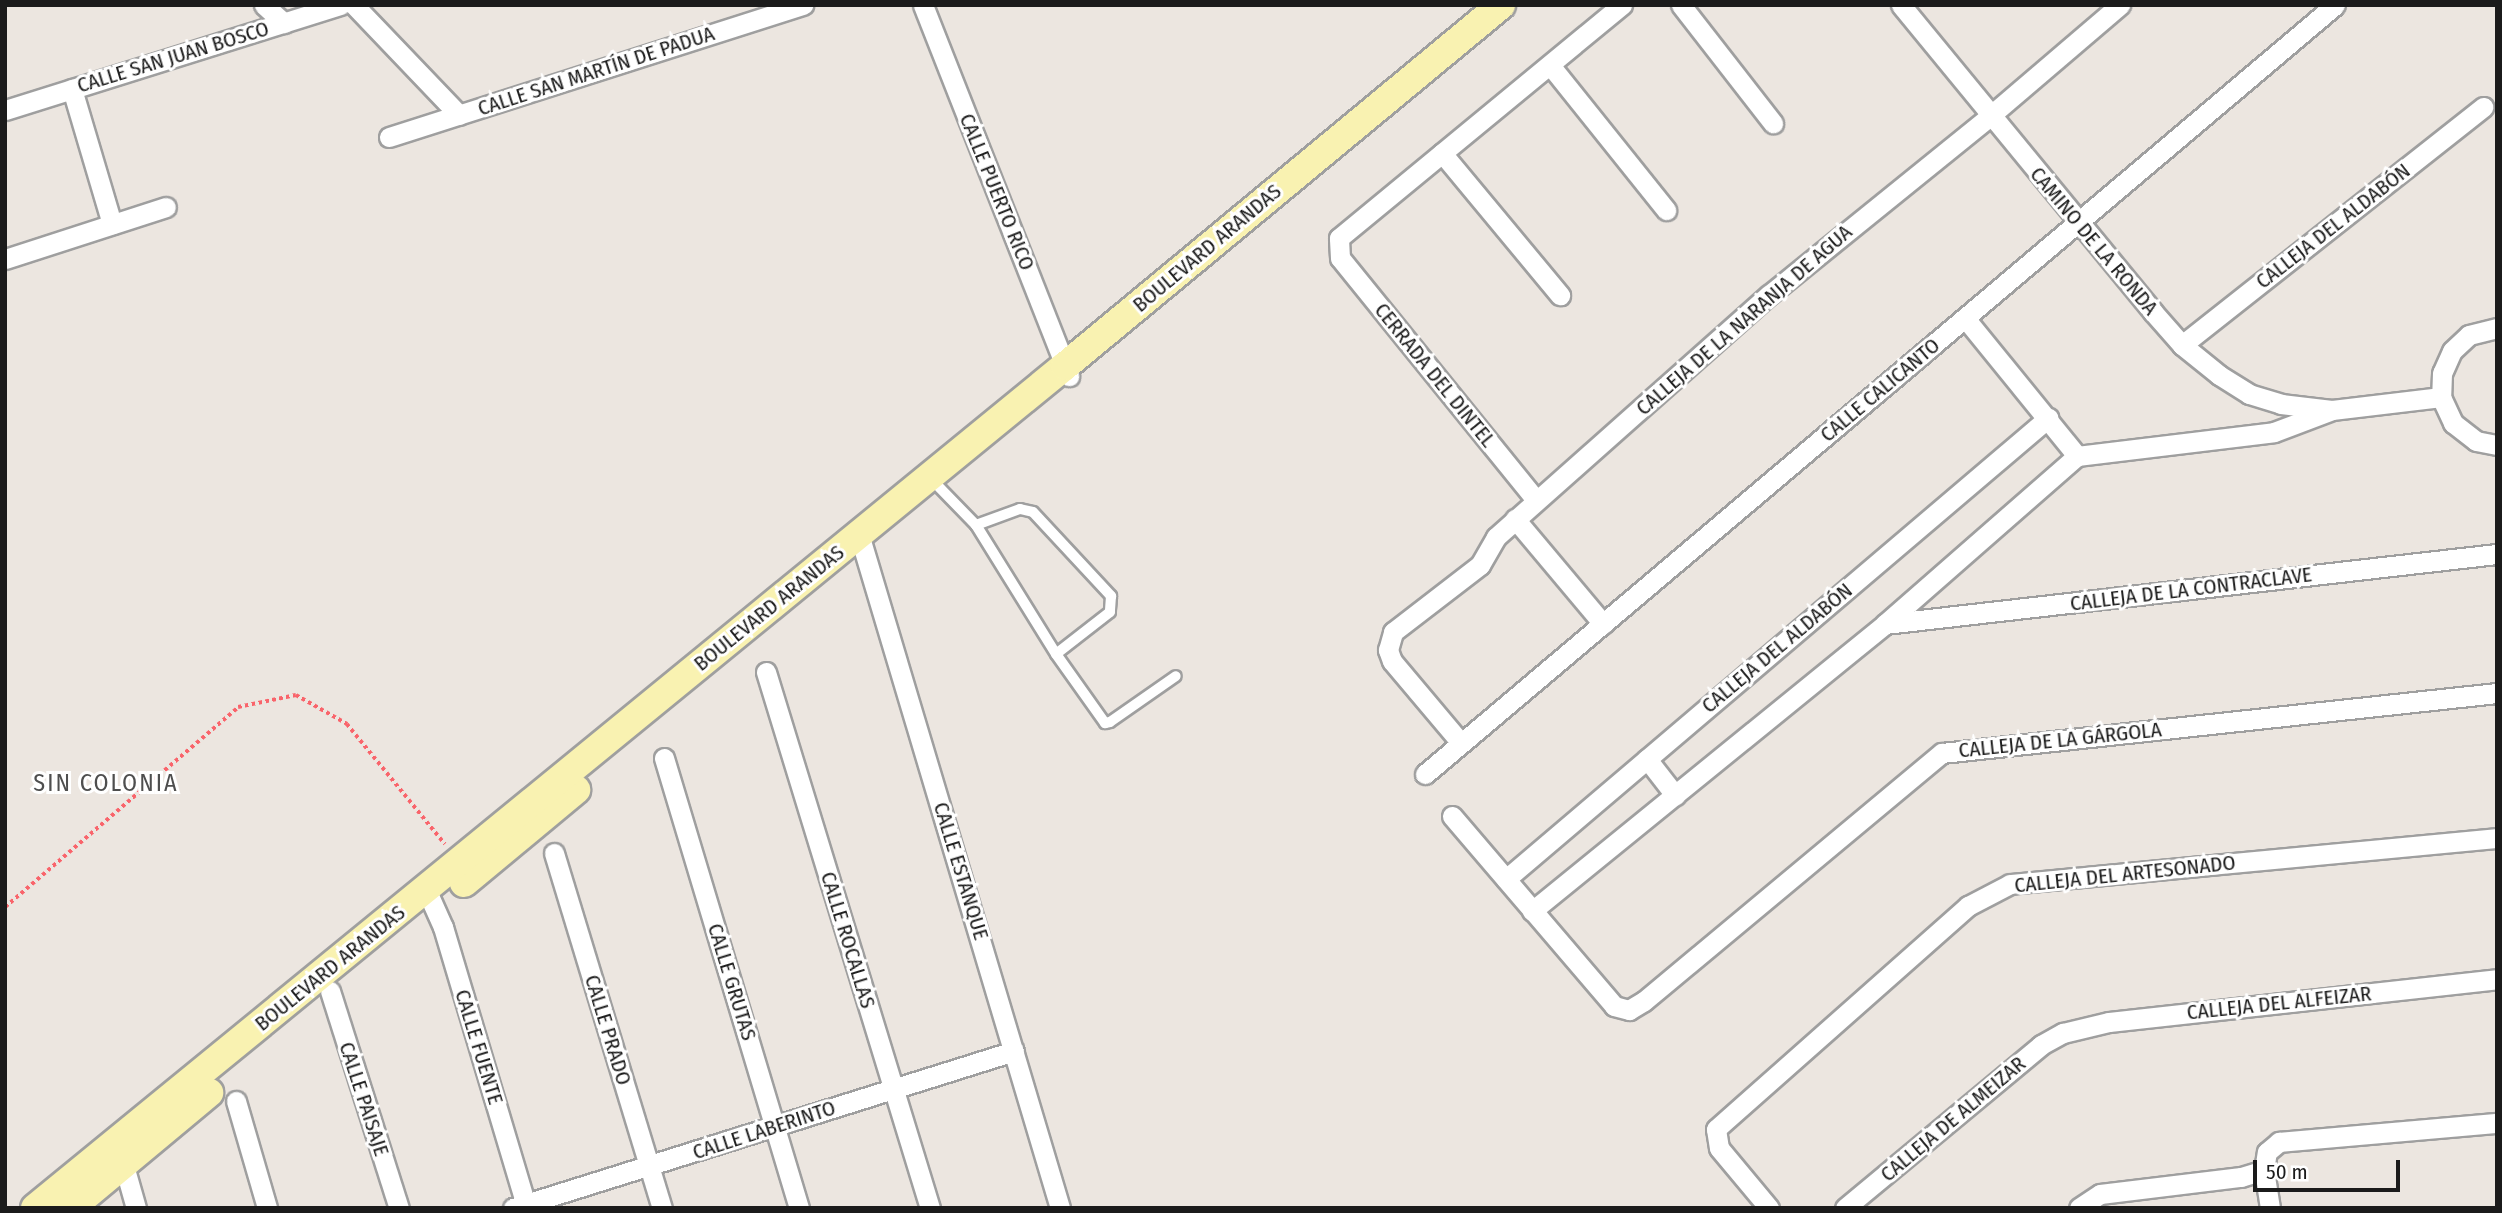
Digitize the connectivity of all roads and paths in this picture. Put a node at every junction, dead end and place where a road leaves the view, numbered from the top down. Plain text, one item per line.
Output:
1 (264, 5) edge
2 (341, 5) edge
3 (354, 5) edge
4 (803, 5) edge
5 (923, 5) edge
6 (1520, 5) edge
7 (1622, 5) edge
8 (1681, 5) edge
9 (1901, 5) edge
10 (2120, 5) edge
11 (2334, 5) edge
12 (1489, 14) edge
13 (284, 23) junction
14 (1550, 65) junction
15 (72, 89) junction
16 (2483, 107) dead end
17 (5, 110) edge
18 (459, 115) junction
19 (1991, 115) junction
20 (1773, 123) dead end
21 (389, 137) dead end
22 (1442, 153) junction
23 (166, 207) dead end
24 (1666, 210) dead end
25 (2077, 223) junction
26 (112, 224) junction
27 (5, 259) edge
28 (1560, 295) dead end
29 (1965, 318) junction
30 (2497, 328) edge
31 (2182, 345) junction
32 (1067, 372) junction
33 (2441, 397) junction
34 (2332, 410) junction
35 (2048, 418) junction
36 (2497, 445) edge
37 (2077, 456) junction
38 (939, 487) junction
39 (1536, 500) junction
40 (1515, 519) junction
41 (976, 525) junction
42 (862, 542) junction
43 (2497, 554) edge
44 (1603, 624) junction
45 (1885, 624) junction
46 (1056, 654) junction
47 (765, 672) dead end
48 (1176, 676) dead end
49 (2497, 692) edge
50 (1461, 743) junction
51 (664, 758) dead end
52 (1647, 759) junction
53 (1425, 774) dead end
54 (1675, 795) junction
55 (1452, 816) dead end
56 (2497, 838) edge
57 (554, 853) dead end
58 (459, 862) junction
59 (1506, 879) junction
60 (431, 897) junction
61 (5, 907) edge
62 (1532, 911) junction
63 (2497, 979) edge
64 (330, 991) junction
65 (2063, 1033) joint
66 (1014, 1051) junction
67 (893, 1088) junction
68 (236, 1101) dead end
69 (2497, 1123) edge
70 (775, 1128) junction
71 (121, 1153) junction
72 (650, 1167) junction
73 (2264, 1170) junction
74 (522, 1206) edge
75 (35, 1208) edge
76 (71, 1208) edge
77 (136, 1208) edge
78 (267, 1208) edge
79 (399, 1208) edge
80 (662, 1208) edge
81 (799, 1208) edge
82 (930, 1208) edge
83 (1060, 1208) edge
84 (1769, 1208) edge
85 (1845, 1208) edge
86 (2079, 1208) edge
87 (2270, 1208) edge

1 - 13 street
2 - 13 street, CALLE SAN JUAN BOSCO
3 - 18 street
4 - 18 street, CALLE SAN MARTÍN DE PADUA
5 - 32 street, CALLE PUERTO RICO
6 - 12 main road, BOULEVARD ARANDAS
7 - 14 street
8 - 20 street
9 - 19 street, CAMINO DE LA RONDA
10 - 19 street, CALLEJA DE LA NARANJA DE AGUA
11 - 25 street, CALLE CALICANTO
12 - 32 main road, BOULEVARD ARANDAS
13 - 15 street, CALLE SAN JUAN BOSCO
14 - 22 street
14 - 24 street
15 - 17 street, CALLE SAN JUAN BOSCO
15 - 26 street
16 - 31 street, CALLEJA DEL ALDABÓN
18 - 21 street, CALLE SAN MARTÍN DE PADUA
19 - 25 street, CAMINO DE LA RONDA
19 - 39 street, CALLEJA DE LA NARANJA DE AGUA
22 - 28 street
22 - 39 street, CERRADA DEL DINTEL
23 - 26 street
25 - 29 street, CALLE CALICANTO
25 - 31 street, CAMINO DE LA RONDA
26 - 27 street
29 - 35 street
29 - 44 street, CALLE CALICANTO
30 - 33 street
31 - 34 street, CAMINO DE LA RONDA
32 - 38 main road, BOULEVARD ARANDAS
32 - 42 main road, BOULEVARD ARANDAS
33 - 34 street, CAMINO DE LA RONDA
33 - 36 street
34 - 37 street, CAMINO DE LA RONDA
35 - 37 street
35 - 52 street, CALLEJA DEL ALDABÓN
37 - 45 street
38 - 41 lane
38 - 42 main road, BOULEVARD ARANDAS
39 - 40 street, CALLEJA DE LA NARANJA DE AGUA
40 - 44 street
40 - 50 street, CALLEJA DE LA NARANJA DE AGUA
41 - 46 lane
41 - 46 lane
42 - 58 main road, BOULEVARD ARANDAS
42 - 60 main road, BOULEVARD ARANDAS
42 - 66 street, CALLE ESTANQUE
43 - 45 street, CALLEJA DE LA CONTRACLAVE
44 - 50 street, CALLE CALICANTO
45 - 54 street
46 - 48 lane
47 - 67 street, CALLE ROCALLAS
49 - 62 street, CALLEJA DE LA GÁRGOLA
50 - 53 street, CALLE CALICANTO
51 - 70 street, CALLE GRUTAS
52 - 54 street
52 - 59 street, CALLEJA DEL ALDABÓN
54 - 62 street
55 - 59 street
56 - 84 street, CALLEJA DEL ARTESONADO
57 - 72 street, CALLE PRADO
58 - 60 main road, BOULEVARD ARANDAS
58 - 61 path
59 - 62 street
60 - 64 main road, BOULEVARD ARANDAS
60 - 71 main road, BOULEVARD ARANDAS
60 - 74 street, CALLE FUENTE
63 - 65 street, CALLEJA DEL ALFEIZAR
64 - 71 main road, BOULEVARD ARANDAS
64 - 79 street, CALLE PAISAJE
65 - 85 street, CALLEJA DE ALMEIZAR
66 - 67 street, CALLE LABERINTO
66 - 83 street, CALLE ESTANQUE
67 - 70 street, CALLE LABERINTO
67 - 82 street, CALLE ROCALLAS
68 - 78 street
69 - 73 street
70 - 72 street, CALLE LABERINTO
70 - 81 street, CALLE GRUTAS
71 - 75 main road, BOULEVARD ARANDAS
71 - 76 main road, BOULEVARD ARANDAS
71 - 77 street
72 - 74 street, CALLE LABERINTO
72 - 80 street, CALLE PRADO
73 - 86 street
73 - 87 street

